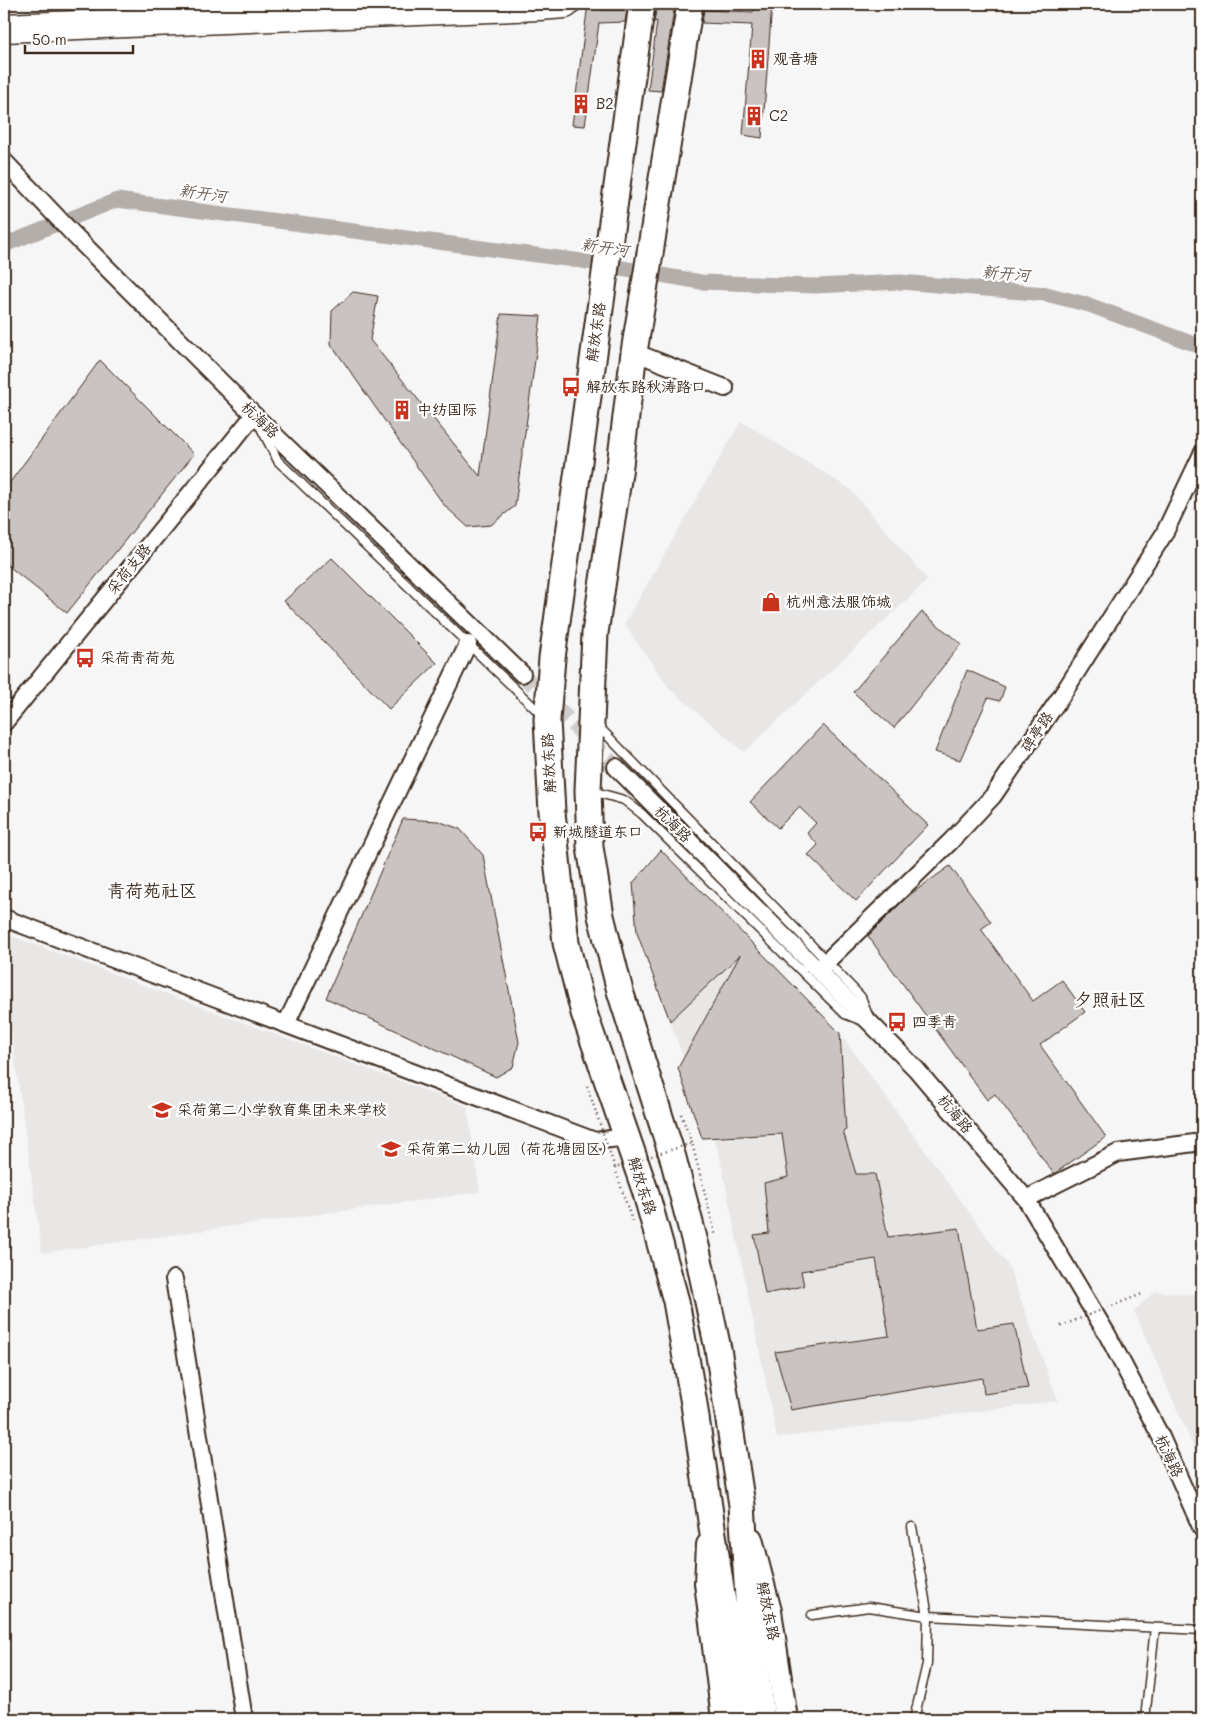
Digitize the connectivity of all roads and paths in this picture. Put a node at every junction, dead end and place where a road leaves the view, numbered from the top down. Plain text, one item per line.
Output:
1 (256, 4) edge
2 (565, 4) edge
3 (642, 4) edge
4 (690, 4) edge
5 (4, 15) edge
6 (4, 28) edge
7 (4, 161) edge
8 (634, 352) junction
9 (725, 388) dead end
10 (254, 415) junction
11 (1202, 454) edge
12 (468, 644) junction
13 (522, 674) tunnel mouth
14 (590, 719) junction
15 (547, 720) junction
16 (4, 723) edge
17 (616, 767) tunnel mouth
18 (588, 790) junction
19 (4, 918) edge
20 (823, 966) junction
21 (286, 1024) junction
22 (872, 1024) junction
23 (587, 1086) dead end
24 (680, 1110) dead end
25 (626, 1137) junction
26 (1202, 1142) edge
27 (692, 1143) junction
28 (615, 1168) junction
29 (1026, 1199) junction
30 (632, 1221) dead end
31 (716, 1237) dead end
32 (174, 1279) dead end
33 (1142, 1294) dead end
34 (1062, 1326) dead end
35 (742, 1505) junction
36 (710, 1509) junction
37 (912, 1527) dead end
38 (1202, 1529) edge
39 (812, 1615) dead end
40 (928, 1616) junction
41 (1155, 1628) junction
42 (1202, 1630) edge
43 (244, 1719) edge
44 (723, 1719) edge
45 (740, 1719) edge
46 (762, 1719) edge
47 (786, 1719) edge
48 (914, 1719) edge
49 (1145, 1719) edge

1 - 5 main road
2 - 6 highway
3 - 15 main road, 解放东路
4 - 8 main road, 解放东路, bridge
7 - 10 street, 杭海路
8 - 9 street
8 - 14 main road, 解放东路
10 - 12 lane
10 - 13 street, 杭海路
10 - 16 street, 采荷支路
11 - 20 street, 碑亭路
12 - 15 lane
12 - 21 street
14 - 18 main road, 解放东路
14 - 20 lane
15 - 25 main road, 解放东路
17 - 20 street, 杭海路
18 - 22 lane
18 - 35 main road, 解放东路
19 - 21 street
20 - 22 street, 杭海路
21 - 25 street
22 - 29 street, 杭海路
23 - 28 path, bridge
24 - 27 path
25 - 36 main road, 解放东路
26 - 29 street
27 - 28 path, bridge
27 - 31 path, bridge
28 - 30 path
29 - 38 street, 杭海路
32 - 43 street
33 - 34 path, bridge
35 - 46 main road, 解放东路
35 - 47 main road, 解放东路
36 - 44 main road, 解放东路
36 - 45 main road, 解放东路
37 - 40 lane
39 - 40 lane
40 - 41 lane
40 - 48 lane
41 - 42 lane
41 - 49 lane

